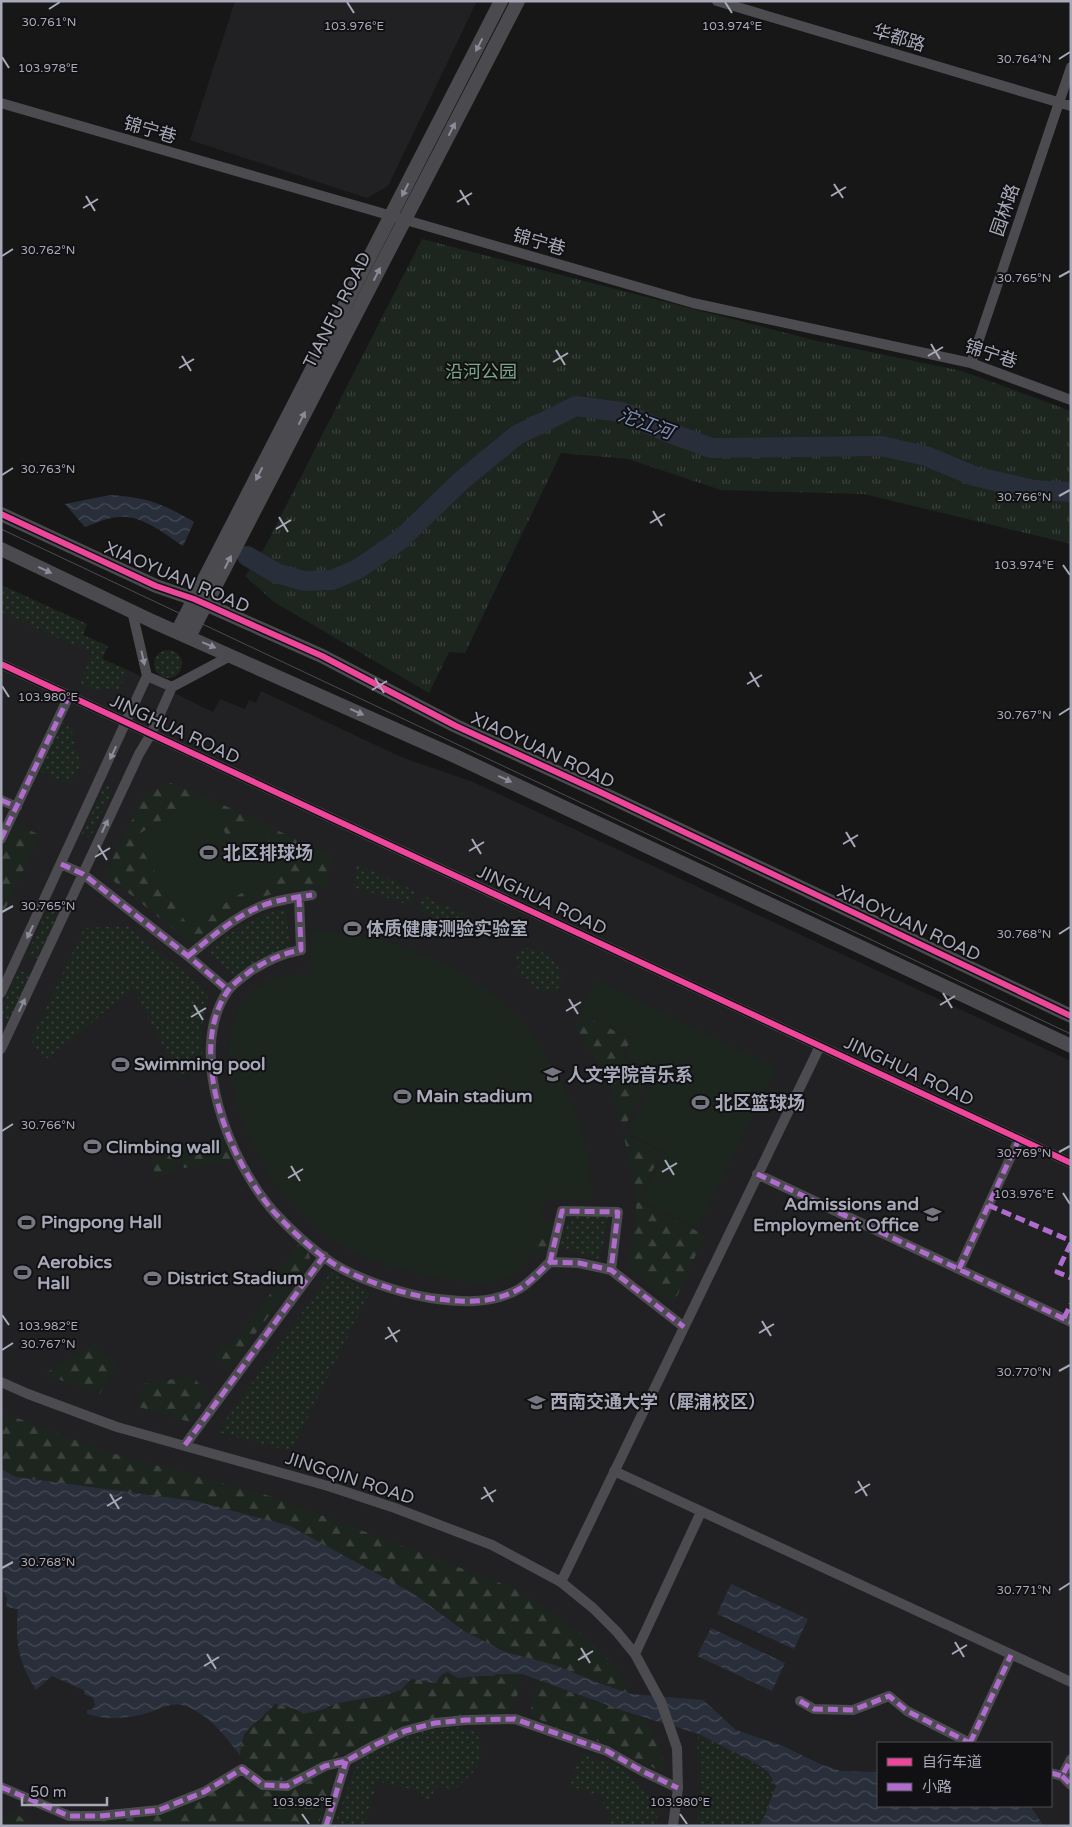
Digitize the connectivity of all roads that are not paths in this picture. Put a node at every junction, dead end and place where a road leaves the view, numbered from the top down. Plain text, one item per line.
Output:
1 (501, 1) edge
2 (518, 1) edge
3 (717, 1) edge
4 (1071, 67) edge
5 (1, 103) edge
6 (1059, 103) junction
7 (1071, 106) edge
8 (398, 218) junction
9 (971, 363) junction
10 (1071, 400) edge
11 (1, 514) edge
12 (1, 549) edge
13 (200, 602) junction
14 (132, 611) junction
15 (183, 634) junction
16 (232, 655) junction
17 (1, 664) edge
18 (147, 676) junction
19 (172, 687) junction
20 (69, 696) junction
21 (126, 722) junction
22 (151, 734) junction
23 (1, 800) edge
24 (17, 807) junction
25 (1, 840) edge
26 (61, 864) junction
27 (83, 874) junction
28 (312, 895) dead end
29 (299, 897) junction
30 (188, 956) junction
31 (228, 990) junction
32 (1, 993) edge
33 (1071, 1016) edge
34 (820, 1046) junction
35 (1071, 1046) edge
36 (1, 1049) edge
37 (1019, 1139) junction
38 (1071, 1163) edge
39 (757, 1174) junction
40 (324, 1256) junction
41 (550, 1262) junction
42 (959, 1269) junction
43 (611, 1270) junction
44 (1071, 1322) edge
45 (684, 1327) junction
46 (1, 1382) edge
47 (185, 1445) junction
48 (614, 1471) junction
49 (701, 1512) junction
50 (561, 1582) junction
51 (635, 1654) junction
52 (1011, 1655) junction
53 (1071, 1682) edge
54 (800, 1701) dead end
55 (968, 1742) edge
56 (970, 1742) edge
57 (1071, 1760) edge
58 (346, 1761) junction
59 (1052, 1773) edge
60 (1062, 1776) junction
61 (1071, 1785) edge
62 (1, 1787) edge
63 (678, 1788) junction
64 (326, 1826) edge
65 (673, 1826) edge

1 -> 8 street, TIANFU ROAD
8 -> 2 street, TIANFU ROAD
3 - 6 street, 华都路
4 - 6 street, 园林路
5 - 8 street, 锦宁巷
6 - 7 street, 华都路
6 - 9 street, 园林路
8 - 9 street, 锦宁巷
8 - 13 street, TIANFU ROAD
9 - 10 street, 锦宁巷
11 - 13 street, XIAOYUAN ROAD
12 -> 14 street
13 - 15 street, TIANFU ROAD
13 - 33 street, XIAOYUAN ROAD
14 - 15 street
14 -> 18 street
15 -> 16 street
16 - 19 street
16 -> 35 street
17 - 20 street, JINGHUA ROAD
18 - 19 street
18 - 21 street
19 - 22 street
20 - 21 street, JINGHUA ROAD
20 - 24 street
21 - 22 street, JINGHUA ROAD
21 -> 26 street
27 -> 22 street
22 - 34 street, JINGHUA ROAD
23 - 24 street
24 - 25 street
26 - 27 street
26 -> 32 street
27 - 30 street
36 -> 27 street
28 - 29 street
29 - 30 street
29 - 31 street
30 - 31 street
31 - 40 street
34 - 37 street, JINGHUA ROAD
34 - 39 street
37 - 38 street, JINGHUA ROAD
37 - 42 street
39 - 42 street
39 - 45 street
40 - 41 street
40 - 47 street
41 - 43 street
41 - 43 street
42 - 44 street
43 - 45 street
45 - 48 street
46 - 47 street, JINGQIN ROAD
47 - 50 street, JINGQIN ROAD
48 - 49 street
48 - 50 street
49 - 51 street
49 - 52 street
50 - 51 street, JINGQIN ROAD
51 - 63 street, JINGQIN ROAD
52 - 53 street
52 - 56 street
54 - 55 street
57 - 60 street
58 - 62 street
58 - 63 street
58 - 64 street
59 - 60 street
60 - 61 street
63 - 65 street, JINGQIN ROAD

